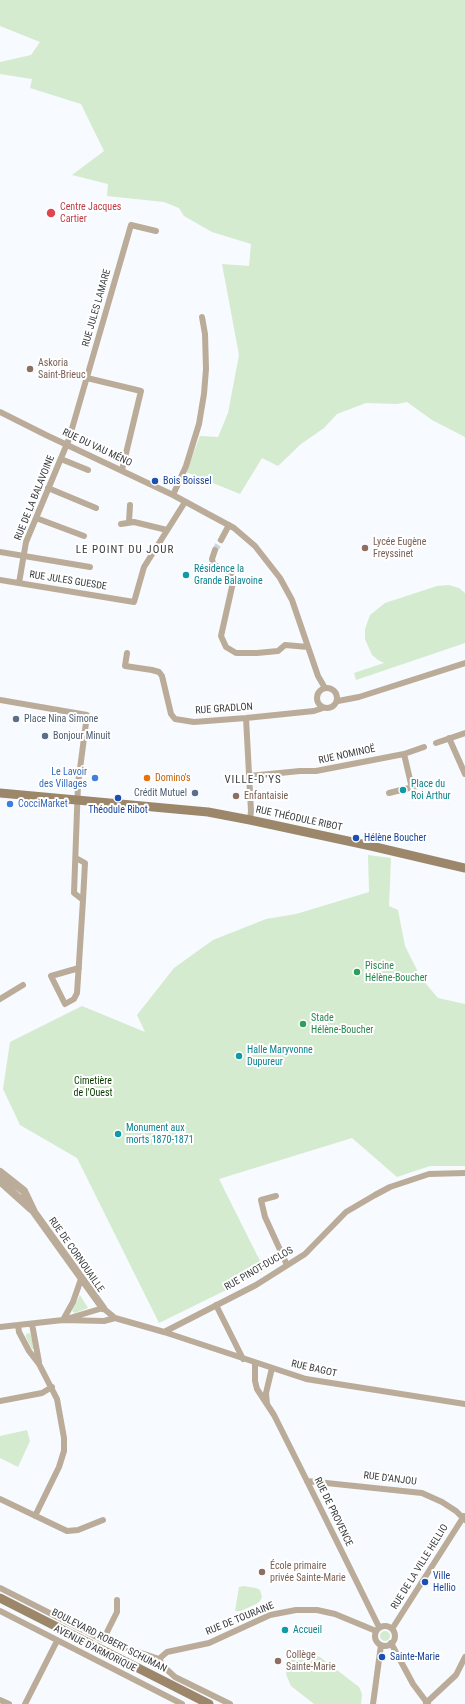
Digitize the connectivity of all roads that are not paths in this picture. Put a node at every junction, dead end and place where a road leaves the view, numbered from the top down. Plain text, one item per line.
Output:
1 (156, 231) dead end
2 (202, 317) dead end
3 (87, 378) junction
4 (0, 412) edge
5 (67, 444) junction
6 (61, 459) junction
7 (88, 470) dead end
8 (122, 470) junction
9 (48, 488) junction
10 (173, 495) junction
11 (185, 502) junction
12 (130, 505) dead end
13 (96, 508) dead end
14 (36, 518) junction
15 (129, 522) junction
16 (121, 524) dead end
17 (229, 525) junction
18 (167, 530) junction
19 (84, 536) dead end
20 (221, 540) tunnel mouth
21 (215, 550) tunnel mouth
22 (0, 552) edge
23 (24, 556) junction
24 (90, 567) dead end
25 (0, 580) edge
26 (19, 583) junction
27 (308, 647) junction
28 (127, 653) dead end
29 (465, 663) edge
30 (325, 688) junction
31 (0, 700) edge
32 (338, 701) junction
33 (323, 708) junction
34 (246, 718) junction
35 (465, 733) edge
36 (449, 738) junction
37 (436, 743) dead end
38 (424, 747) dead end
39 (404, 754) junction
40 (465, 774) edge
41 (249, 776) junction
42 (0, 793) edge
43 (390, 793) dead end
44 (78, 800) junction
45 (250, 820) junction
46 (76, 858) junction
47 (465, 868) edge
48 (83, 900) junction
49 (79, 968) junction
50 (24, 984) dead end
51 (0, 999) edge
52 (0, 1172) edge
53 (465, 1173) edge
54 (0, 1181) edge
55 (276, 1196) dead end
56 (34, 1212) junction
57 (288, 1265) junction
58 (81, 1279) junction
59 (216, 1304) junction
60 (103, 1308) junction
61 (115, 1318) junction
62 (63, 1320) junction
63 (32, 1324) junction
64 (18, 1325) junction
65 (0, 1327) edge
66 (164, 1332) junction
67 (243, 1359) junction
68 (255, 1363) junction
69 (39, 1364) junction
70 (272, 1368) junction
71 (52, 1387) junction
72 (0, 1401) edge
73 (465, 1404) edge
74 (267, 1406) junction
75 (307, 1481) junction
76 (0, 1499) edge
77 (35, 1516) junction
78 (464, 1517) edge
79 (103, 1520) dead end
80 (0, 1588) edge
81 (0, 1598) edge
82 (117, 1600) dead end
83 (0, 1611) edge
84 (378, 1629) junction
85 (392, 1629) junction
86 (103, 1640) junction
87 (57, 1641) junction
88 (390, 1643) junction
89 (381, 1645) junction
90 (465, 1657) edge
91 (159, 1659) junction
92 (0, 1700) edge
93 (427, 1703) edge
94 (9, 1704) edge
95 (25, 1704) edge
96 (182, 1704) edge
97 (209, 1704) edge
98 (230, 1704) edge
99 (373, 1704) edge

1 - 3 street, RUE JULES LAMARE
2 - 10 street
3 - 5 street, RUE JULES LAMARE
3 - 8 street
4 - 5 street, RUE DU VAU MÉNO
5 - 6 street, RUE DE LA BALAVOINE
5 - 8 street, RUE DU VAU MÉNO
6 - 7 street
6 - 9 street, RUE DE LA BALAVOINE
8 - 10 street, RUE DU VAU MÉNO
9 - 13 street
9 - 14 street, RUE DE LA BALAVOINE
10 - 11 street, RUE DU VAU MÉNO
11 - 17 street, RUE DU VAU MÉNO
11 - 18 street
12 - 15 street
14 - 19 street
14 - 23 street, RUE DE LA BALAVOINE
15 - 16 street
15 - 18 street
17 - 20 street
17 - 27 street, RUE DU VAU MÉNO
18 - 26 street, RUE JULES GUESDE
21 - 27 street
22 - 23 street
23 - 24 street
23 - 26 street, RUE DE LA BALAVOINE
25 - 26 street, RUE JULES GUESDE
27 - 30 street, RUE DU VAU MÉNO
28 - 34 street, RUE GRADLON
29 - 32 street
30 - 32 street
30 - 33 street
31 - 44 street
32 - 33 street
33 - 34 street, RUE GRADLON
34 - 41 street
35 - 36 street
36 - 37 street
36 - 40 street
38 - 39 street, RUE NOMINOË
39 - 41 street, RUE NOMINOË
39 - 43 street
41 - 45 street
42 - 44 main road, RUE THÉODULE RIBOT
44 - 45 main road, RUE THÉODULE RIBOT
44 - 46 street
45 - 47 main road, RUE THÉODULE RIBOT
46 - 48 street
46 - 48 street
48 - 49 street
49 - 49 street
50 - 51 street
52 - 56 street, RUE DE CORNOUAILLE
53 - 57 street, RUE PINOT-DUCLOS
54 - 56 street, RUE DE CORNOUAILLE
55 - 57 street
56 - 58 street, RUE DE CORNOUAILLE
57 - 59 street, RUE PINOT-DUCLOS
58 - 60 street, RUE DE CORNOUAILLE
58 - 62 street
59 - 66 street, RUE PINOT-DUCLOS
59 - 67 street
60 - 61 street
60 - 62 street
61 - 62 street
61 - 66 street, RUE BAGOT
62 - 63 street
63 - 64 street
63 - 69 street
64 - 65 street
64 - 69 street
66 - 67 street, RUE BAGOT
67 - 68 street, RUE BAGOT
68 - 70 street, RUE BAGOT
68 - 74 street, RUE DE PROVENCE
69 - 71 street
70 - 73 street, RUE BAGOT
70 - 74 street, RUE DE PROVENCE
71 - 72 street
71 - 77 street
74 - 75 street, RUE DE PROVENCE
75 - 78 street, RUE D'ANJOU
75 - 84 street, RUE DE PROVENCE
76 - 77 street
77 - 79 street
78 - 85 street, RUE DE LA VILLE HELLIO
80 - 86 street, AVENUE D'ARMORIQUE
81 - 97 main road, BOULEVARD ROBERT SCHUMAN
82 - 86 street
83 - 87 street, AVENUE D'ARMORIQUE
84 - 85 street
84 - 89 street
84 - 91 street, RUE DE TOURAINE
85 - 88 street
86 - 91 street, AVENUE D'ARMORIQUE
87 - 95 street
87 - 96 street, AVENUE D'ARMORIQUE
88 - 89 street
88 - 93 street
89 - 99 street
90 - 93 street
91 - 98 street, AVENUE D'ARMORIQUE
92 - 94 street

